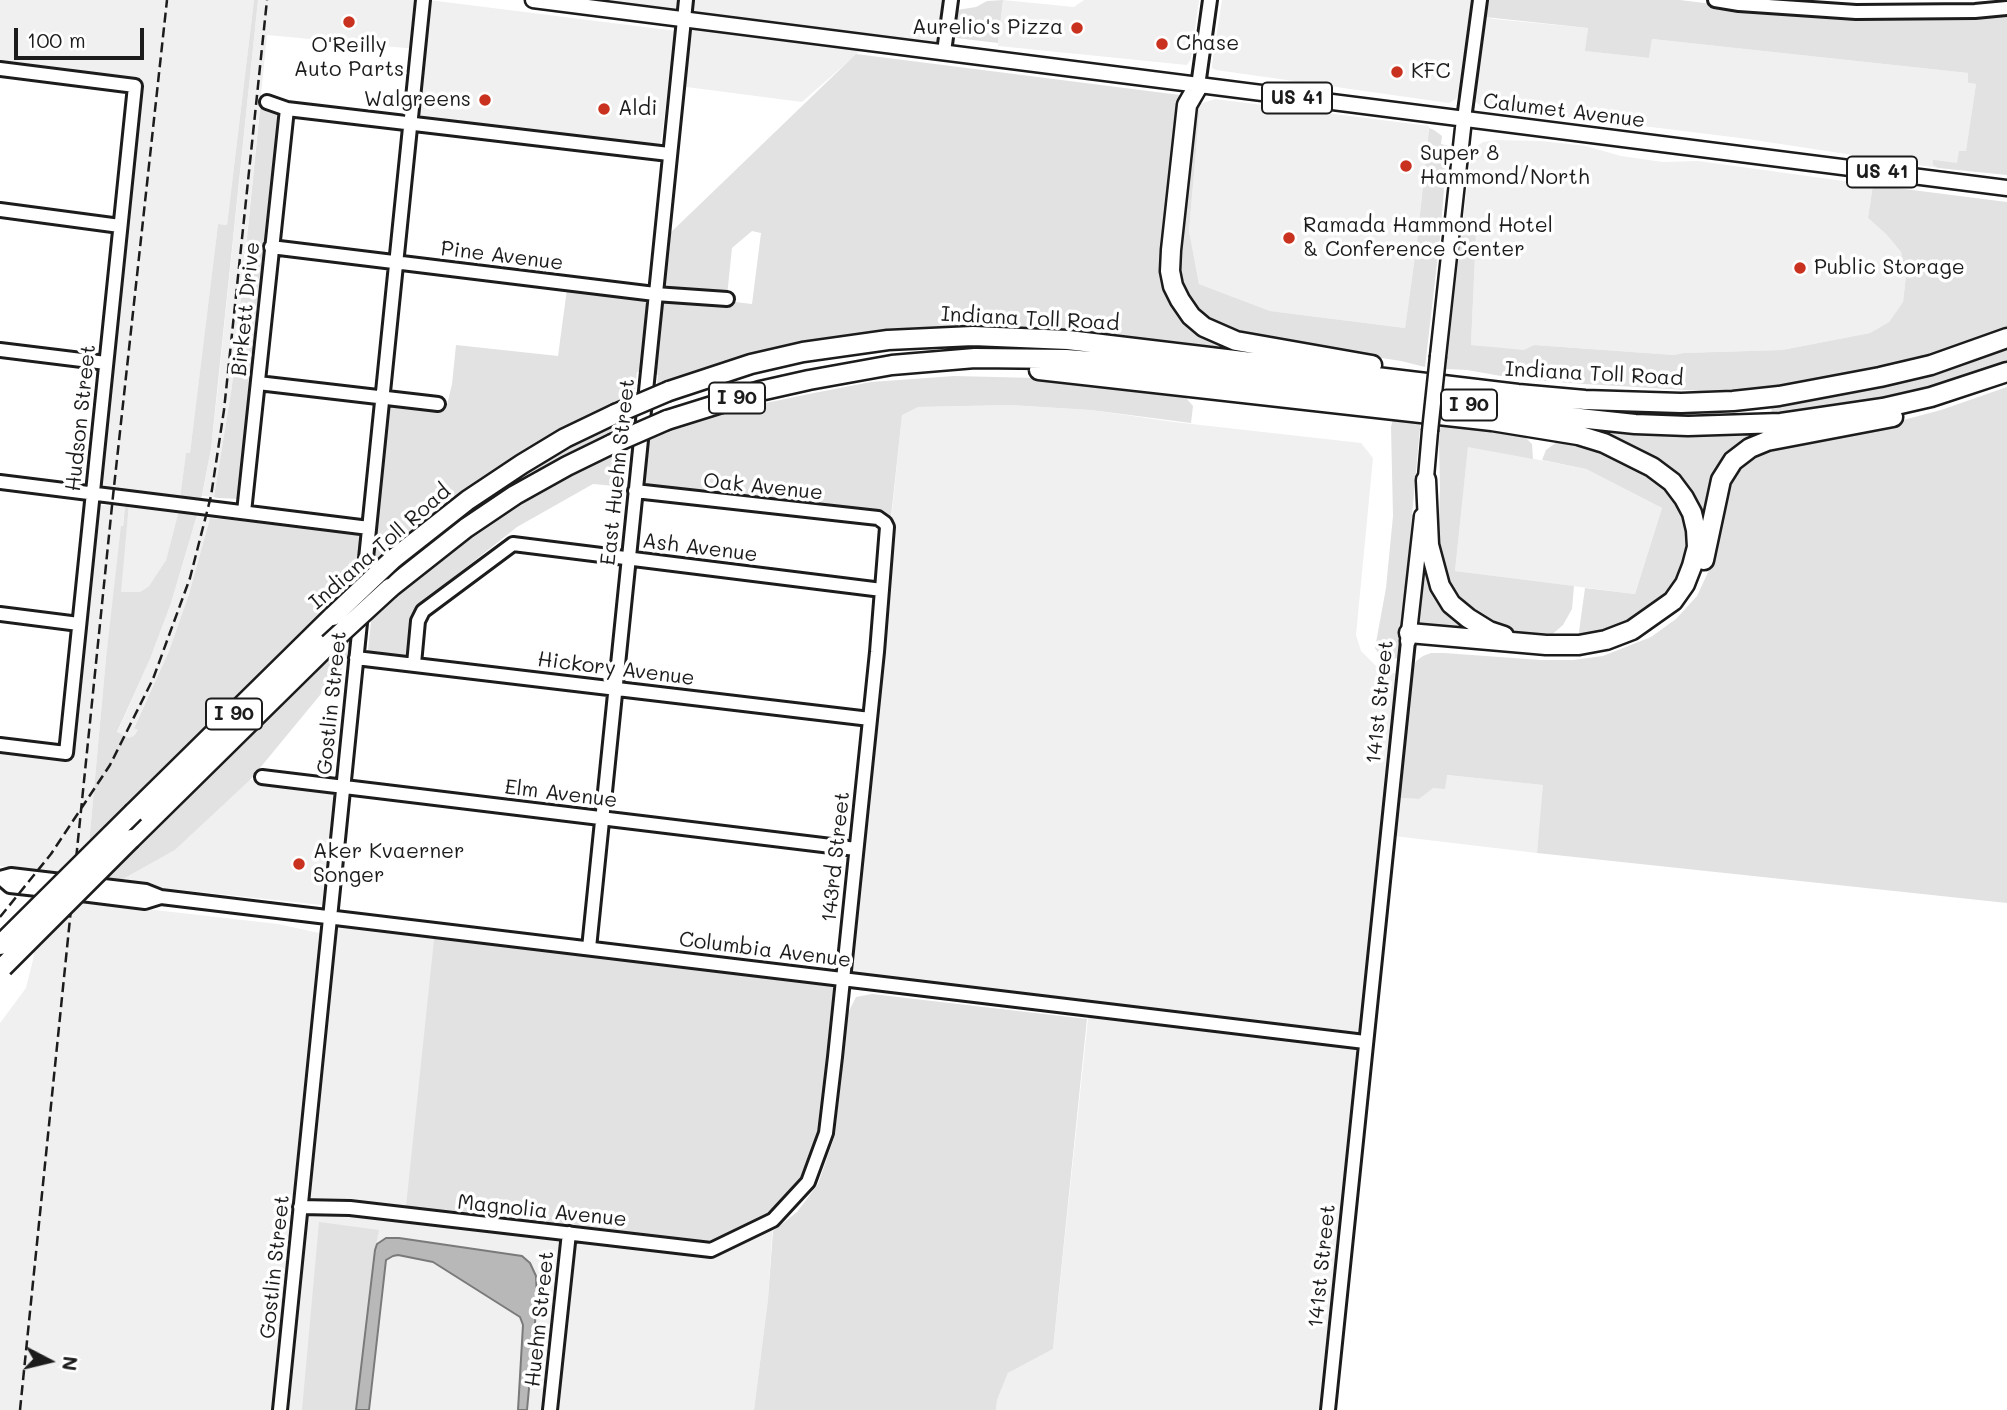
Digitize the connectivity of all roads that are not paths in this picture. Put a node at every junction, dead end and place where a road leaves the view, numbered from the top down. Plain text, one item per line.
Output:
1 (423, 0) edge
2 (533, 0) edge
3 (686, 0) edge
4 (951, 0) edge
5 (1210, 0) edge
6 (1480, 0) edge
7 (1715, 0) edge
8 (1739, 2) edge
9 (2007, 8) edge
10 (683, 19) junction
11 (944, 52) junction
12 (0, 69) edge
13 (1198, 86) junction
14 (267, 102) dead end
15 (287, 109) junction
16 (1464, 119) junction
17 (410, 123) junction
18 (669, 154) junction
19 (2007, 188) edge
20 (0, 210) edge
21 (120, 226) junction
22 (271, 247) junction
23 (396, 262) junction
24 (655, 294) junction
25 (727, 299) dead end
26 (2007, 338) edge
27 (0, 350) edge
28 (927, 361) junction
29 (106, 363) junction
30 (2007, 372) edge
31 (2007, 380) edge
32 (258, 383) junction
33 (1460, 388) junction
34 (383, 398) junction
35 (438, 404) dead end
36 (1426, 480) junction
37 (0, 482) edge
38 (635, 491) junction
39 (93, 494) junction
40 (244, 512) junction
41 (885, 523) joint
42 (369, 528) junction
43 (628, 558) junction
44 (882, 590) junction
45 (0, 614) edge
46 (79, 624) junction
47 (1408, 637) junction
48 (1546, 645) junction
49 (356, 658) junction
50 (414, 664) junction
51 (615, 688) junction
52 (870, 719) junction
53 (0, 745) edge
54 (262, 777) dead end
55 (343, 787) junction
56 (602, 819) junction
57 (856, 849) junction
58 (0, 878) edge
59 (330, 917) junction
60 (0, 945) edge
61 (589, 948) junction
62 (1, 968) edge
63 (844, 979) junction
64 (1365, 1042) junction
65 (300, 1207) junction
66 (773, 1220) joint
67 (569, 1233) junction
68 (280, 1410) edge
69 (550, 1410) edge
70 (1328, 1410) edge

1 - 17 street, Gostlin Street
2 - 10 main road, Calumet Avenue / US 41
3 - 10 street, East Huehn Street
4 - 11 street
5 - 13 street
6 - 16 street, 141st Street
7 - 8 street
8 - 9 street
10 - 11 main road, Calumet Avenue / US 41
10 - 18 street, East Huehn Street
11 - 13 main road, Calumet Avenue / US 41
12 - 21 street, Hudson Street
13 - 16 main road, Calumet Avenue / US 41
13 - 33 highway
14 - 15 street
15 - 17 street
15 - 22 street, Birkett Drive
16 - 19 main road, Calumet Avenue / US 41
16 - 36 main road, 141st Street, bridge
17 - 18 street
17 - 23 street, Gostlin Street
18 - 24 street, East Huehn Street
20 - 21 street
21 - 29 street, Hudson Street
22 - 23 street, Pine Avenue
22 - 32 street, Birkett Drive
23 - 24 street, Pine Avenue
23 - 34 street, Gostlin Street
24 - 25 street, Pine Avenue
24 - 38 street, East Huehn Street
26 - 33 highway, Indiana Toll Road / I 90
27 - 29 street
28 - 30 highway, Indiana Toll Road / I 90
28 - 48 highway
28 - 62 highway, Indiana Toll Road / I 90, bridge
29 - 39 street, Hudson Street
31 - 47 highway
32 - 34 street
32 - 40 street, Birkett Drive
33 - 60 highway, Indiana Toll Road / I 90, bridge
34 - 35 street
34 - 42 street, Gostlin Street
36 - 47 main road, 141st Street
36 - 48 highway
37 - 39 street
38 - 41 street, Oak Avenue
38 - 43 street, East Huehn Street
39 - 40 street
39 - 46 street, Hudson Street
40 - 42 street
41 - 44 street, 143rd Street
42 - 49 street, Gostlin Street
43 - 44 street, Ash Avenue
43 - 50 street, Ash Avenue
43 - 51 street, East Huehn Street
44 - 52 street, 143rd Street
45 - 46 street
46 - 53 street, Hudson Street
47 - 48 highway
47 - 64 street, 141st Street
49 - 50 street, Hickory Avenue
49 - 55 street, Gostlin Street
50 - 51 street, Hickory Avenue
51 - 52 street, Hickory Avenue
51 - 56 street, East Huehn Street
52 - 57 street, 143rd Street
54 - 55 street, Elm Avenue
55 - 56 street, Elm Avenue
55 - 59 street, Gostlin Street
56 - 57 street, Elm Avenue
56 - 61 street, East Huehn Street
57 - 63 street, 143rd Street
58 - 59 street, Columbia Avenue
59 - 61 street, Columbia Avenue
59 - 65 street, Gostlin Street
61 - 63 street, Columbia Avenue
63 - 64 street, Columbia Avenue
63 - 66 street, 143rd Street
64 - 70 street, 141st Street
65 - 67 street, Magnolia Avenue
65 - 68 street, Gostlin Street
66 - 67 street, Magnolia Avenue
67 - 69 street, Huehn Street

